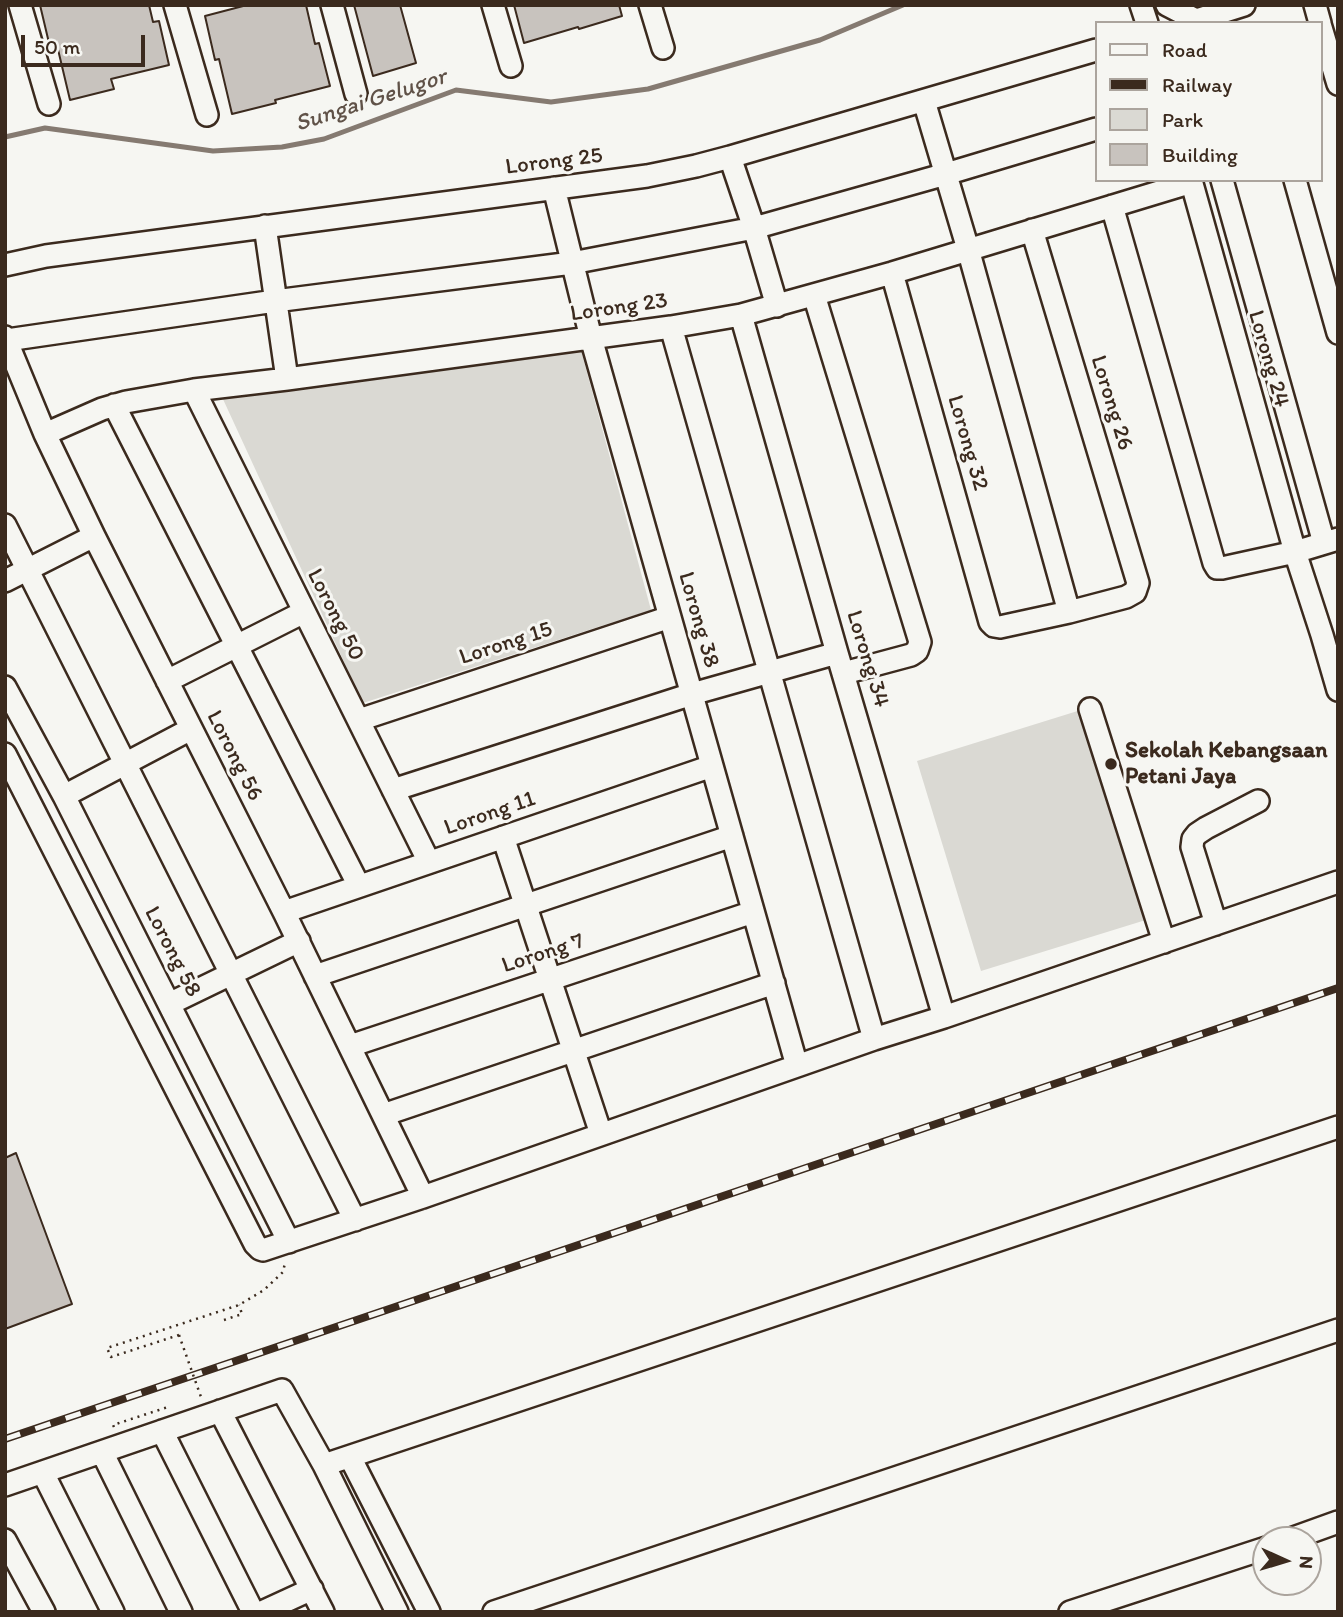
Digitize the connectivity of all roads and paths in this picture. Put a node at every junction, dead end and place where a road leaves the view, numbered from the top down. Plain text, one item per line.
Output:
1 (20, 5) edge
2 (175, 5) edge
3 (332, 5) edge
4 (493, 5) edge
5 (650, 5) edge
6 (1167, 5) edge
7 (1245, 5) edge
8 (1192, 21) edge
9 (1322, 31) edge
10 (663, 48) dead end
11 (1094, 51) edge
12 (511, 66) dead end
13 (1338, 84) edge
14 (356, 94) dead end
15 (924, 101) junction
16 (48, 104) dead end
17 (207, 115) dead end
18 (1094, 130) edge
19 (730, 157) junction
20 (946, 174) junction
21 (1188, 182) edge
22 (1191, 182) edge
23 (1223, 182) edge
24 (1296, 182) edge
25 (554, 188) junction
26 (1112, 206) junction
27 (265, 226) junction
28 (754, 228) junction
29 (1032, 230) junction
30 (968, 249) junction
31 (572, 263) junction
32 (5, 265) edge
33 (892, 273) junction
34 (814, 295) junction
35 (275, 301) junction
36 (777, 306) junction
37 (741, 315) junction
38 (671, 327) junction
39 (1338, 333) edge
40 (6, 338) edge
41 (592, 338) junction
42 (287, 379) junction
43 (194, 390) junction
44 (114, 405) junction
45 (45, 434) junction
46 (5, 525) edge
47 (94, 536) junction
48 (1331, 541) edge
49 (1296, 552) junction
50 (28, 570) junction
51 (5, 581) edge
52 (304, 612) junction
53 (1069, 612) junction
54 (670, 617) junction
55 (1330, 633) edge
56 (237, 645) junction
57 (837, 653) junction
58 (769, 671) junction
59 (845, 673) junction
60 (167, 681) junction
61 (5, 687) edge
62 (1338, 690) edge
63 (692, 694) junction
64 (1090, 709) dead end
65 (359, 720) junction
66 (191, 729) junction
67 (5, 754) edge
68 (125, 764) junction
69 (712, 766) junction
70 (393, 790) junction
71 (64, 796) junction
72 (1258, 801) dead end
73 (732, 836) junction
74 (503, 837) junction
75 (429, 862) junction
76 (1338, 882) edge
77 (359, 886) junction
78 (525, 905) junction
79 (284, 912) junction
80 (753, 912) junction
81 (1216, 924) junction
82 (299, 941) junction
83 (1164, 942) junction
84 (231, 973) junction
85 (316, 976) junction
86 (550, 979) junction
87 (774, 983) junction
88 (169, 1004) junction
89 (944, 1017) junction
90 (874, 1039) junction
91 (350, 1046) junction
92 (573, 1051) junction
93 (797, 1066) junction
94 (383, 1115) junction
95 (1338, 1127) edge
96 (601, 1134) junction
97 (423, 1197) junction
98 (355, 1220) junction
99 (289, 1242) junction
100 (239, 1305) junction
101 (224, 1320) dead end
102 (1338, 1330) edge
103 (201, 1397) dead end
104 (220, 1411) junction
105 (162, 1431) junction
106 (102, 1452) junction
107 (350, 1457) junction
108 (324, 1465) junction
109 (43, 1473) junction
110 (5, 1485) edge
111 (5, 1540) edge
112 (1252, 1553) edge
113 (312, 1589) junction
114 (44, 1612) edge
115 (113, 1612) edge
116 (181, 1612) edge
117 (253, 1612) edge
118 (262, 1612) edge
119 (323, 1612) edge
120 (397, 1612) edge
121 (429, 1612) edge
122 (494, 1612) edge
123 (1070, 1612) edge

1 - 16 street
2 - 17 street
3 - 14 street
4 - 12 street
5 - 10 street
6 - 8 street
7 - 8 street
9 - 13 street
11 - 15 street, Lorong 25
15 - 19 street, Lorong 25
15 - 20 street
18 - 20 street
19 - 25 street, Lorong 25
19 - 28 street
20 - 28 street
20 - 30 street
21 - 26 street, Lorong 23
22 - 49 street, Lorong 24
23 - 48 street, Lorong 24
24 - 39 street
25 - 27 street, Lorong 25
25 - 31 street, Lorong 38
26 - 29 street, Lorong 23
26 - 49 street
27 - 32 street, Lorong 25
27 - 35 street
28 - 31 street
28 - 36 street
29 - 30 street, Lorong 23
29 - 53 street, Lorong 26
30 - 33 street, Lorong 23
30 - 53 street
31 - 35 street
31 - 41 street, Lorong 38
33 - 34 street, Lorong 23
33 - 53 street, Lorong 32
34 - 36 street, Lorong 23
34 - 59 street
35 - 40 street
35 - 42 street
36 - 37 street, Lorong 23
37 - 38 street, Lorong 23
37 - 57 street, Lorong 34
38 - 41 street, Lorong 23
38 - 58 street
40 - 45 street, Lorong 56
41 - 42 street, Lorong 23
41 - 54 street, Lorong 38
42 - 43 street, Lorong 23
43 - 44 street, Lorong 23
43 - 52 street, Lorong 50
44 - 45 street, Lorong 23
44 - 56 street
45 - 47 street, Lorong 56
46 - 50 street
47 - 50 street
47 - 60 street, Lorong 56
48 - 49 street
49 - 55 street, Lorong 24
50 - 51 street
50 - 68 street
52 - 56 street
52 - 65 street, Lorong 50
54 - 63 street, Lorong 38
54 - 65 street, Lorong 15
55 - 62 street, Lorong 24
56 - 60 street
56 - 77 street
57 - 58 street
57 - 59 street, Lorong 34
58 - 63 street
58 - 90 street
59 - 89 street, Lorong 34
60 - 66 street, Lorong 56
61 - 71 street, Lorong 58
63 - 69 street, Lorong 38
63 - 70 street
64 - 83 street
65 - 70 street, Lorong 50
66 - 68 street
66 - 79 street, Lorong 56
67 - 99 street
68 - 71 street
68 - 84 street
69 - 73 street, Lorong 38
69 - 74 street, Lorong 11
70 - 75 street, Lorong 50
71 - 88 street, Lorong 58
72 - 81 street
73 - 78 street
73 - 80 street, Lorong 38
74 - 75 street, Lorong 11
74 - 78 street
75 - 77 street, Lorong 11
76 - 81 street
77 - 79 street, Lorong 11
78 - 85 street
78 - 86 street
79 - 82 street, Lorong 56
80 - 86 street, Lorong 7
80 - 87 street, Lorong 38
81 - 83 street
82 - 84 street
82 - 85 street, Lorong 56
83 - 89 street
84 - 88 street
84 - 98 street
85 - 91 street, Lorong 56
86 - 91 street, Lorong 7
86 - 92 street
87 - 92 street
87 - 93 street, Lorong 38
88 - 99 street, Lorong 58
89 - 90 street
90 - 93 street
91 - 94 street, Lorong 56
92 - 94 street
92 - 96 street
93 - 96 street
94 - 97 street, Lorong 56
95 - 107 street
96 - 97 street
97 - 98 street
98 - 99 street
99 - 100 path
100 - 101 path
100 - 103 path, bridge
102 - 122 street
104 - 105 street
104 - 108 street
104 - 113 street
105 - 106 street
105 - 117 street
106 - 109 street
106 - 116 street
107 - 108 street
107 - 121 street
108 - 120 street
109 - 110 street
109 - 115 street
111 - 114 street
112 - 123 street
113 - 118 street
113 - 119 street

